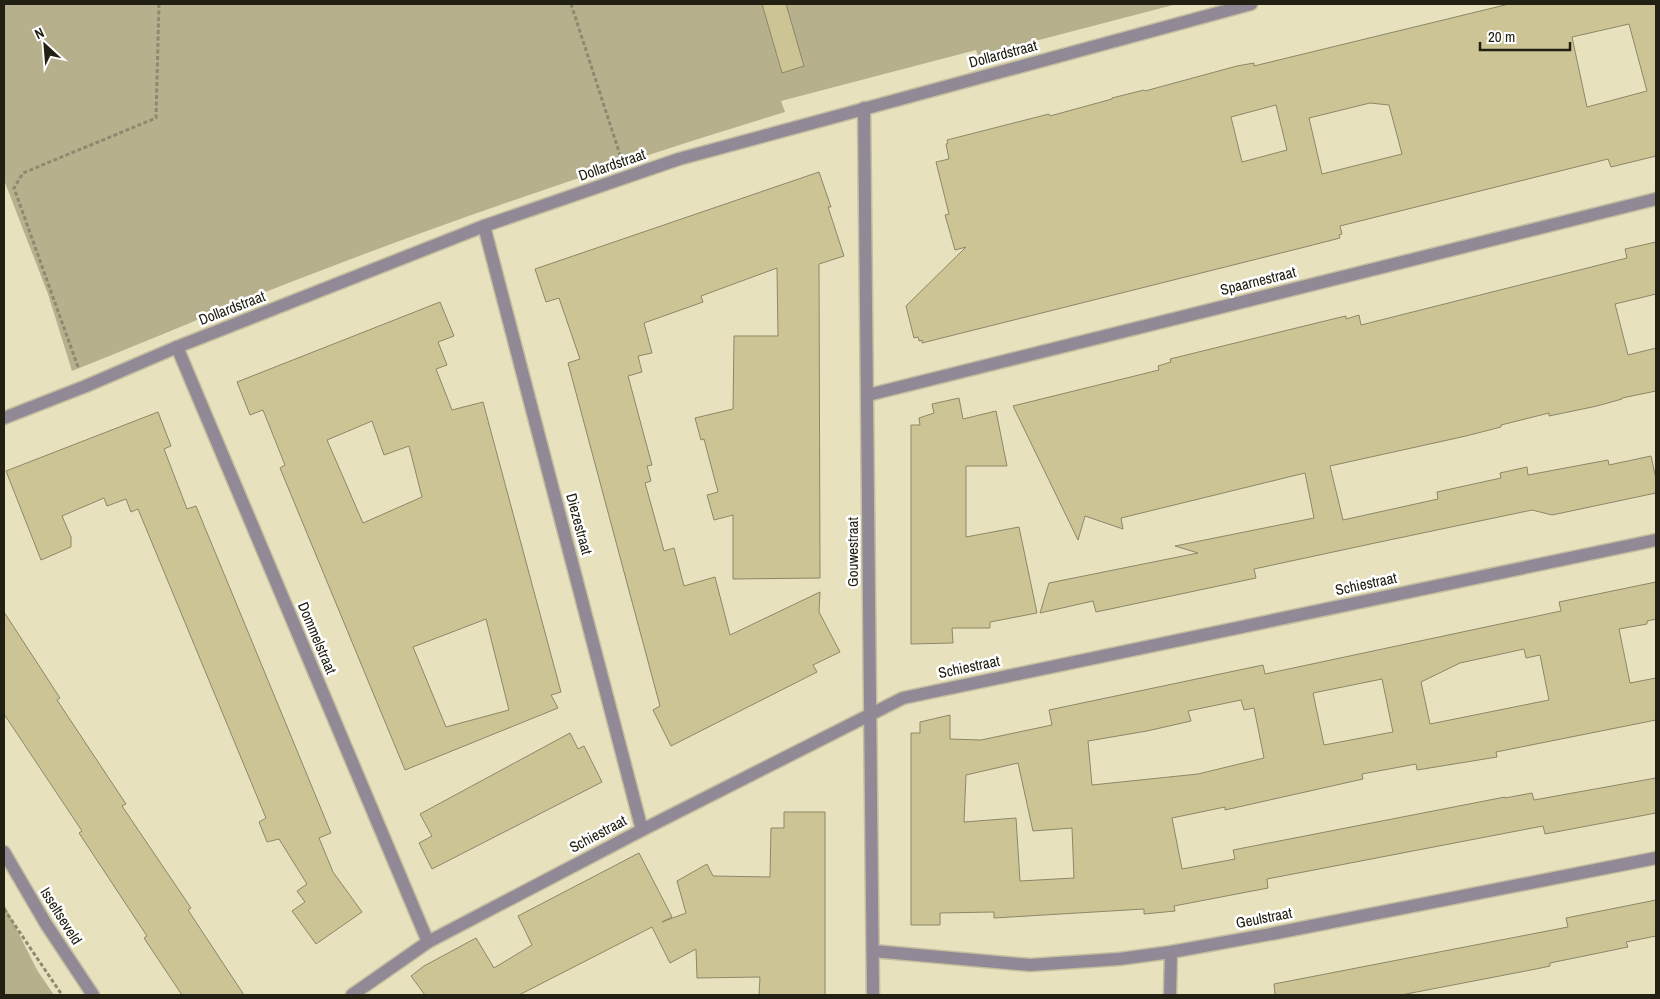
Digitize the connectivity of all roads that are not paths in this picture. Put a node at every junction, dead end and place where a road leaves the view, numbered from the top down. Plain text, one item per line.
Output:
1 (1251, 4) edge
2 (864, 108) junction
3 (1656, 199) edge
4 (484, 226) junction
5 (177, 347) junction
6 (868, 395) junction
7 (4, 418) edge
8 (1656, 540) edge
9 (870, 714) junction
10 (642, 830) junction
11 (4, 852) edge
12 (1656, 858) edge
13 (428, 942) junction
14 (873, 951) junction
15 (1171, 952) junction
16 (93, 995) edge
17 (352, 995) edge
18 (873, 995) edge
19 (1170, 995) edge

1 - 2 street, Dollardstraat
2 - 4 street, Dollardstraat
2 - 6 street, Gouwestraat
3 - 6 street, Spaarnestraat
4 - 5 street, Dollardstraat
4 - 10 street, Diezestraat
5 - 7 street, Dollardstraat
5 - 13 street, Dommelstraat
6 - 9 street, Gouwestraat
8 - 9 street, Schiestraat
9 - 10 street, Schiestraat
9 - 14 street, Gouwestraat
10 - 13 street, Schiestraat
11 - 16 street, Isseltseveld
12 - 15 street, Geulstraat
13 - 17 street, Schiestraat
14 - 15 street, Geulstraat
14 - 18 street, Gouwestraat
15 - 19 street

